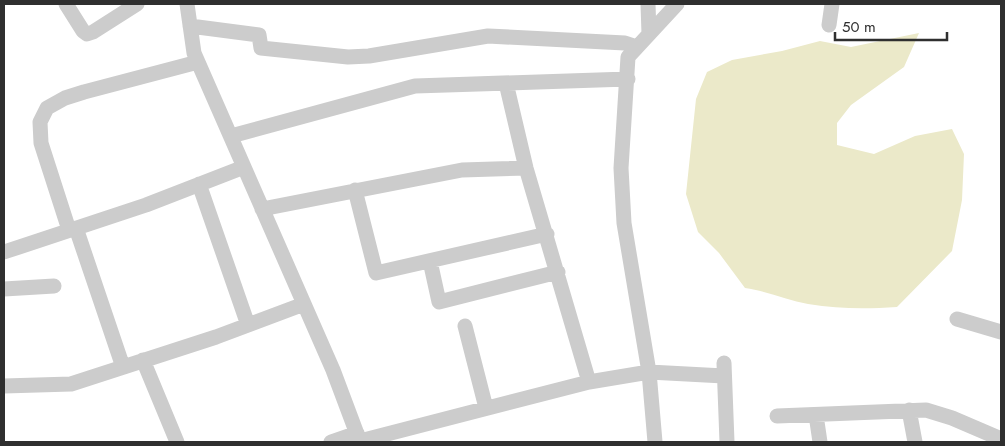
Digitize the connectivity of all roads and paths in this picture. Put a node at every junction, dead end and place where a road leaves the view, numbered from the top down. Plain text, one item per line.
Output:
1 (66, 4) edge
2 (137, 4) edge
3 (187, 4) edge
4 (648, 4) edge
5 (677, 4) edge
6 (832, 4) edge
7 (829, 25) dead end
8 (190, 26) junction
9 (649, 34) junction
10 (637, 47) junction
11 (198, 62) junction
12 (628, 79) junction
13 (506, 83) junction
14 (231, 136) junction
15 (244, 167) junction
16 (526, 168) junction
17 (199, 184) junction
18 (355, 190) junction
19 (262, 209) junction
20 (73, 229) junction
21 (547, 234) junction
22 (4, 252) edge
23 (430, 260) junction
24 (558, 272) junction
25 (54, 286) dead end
26 (4, 289) edge
27 (304, 304) junction
28 (957, 319) dead end
29 (248, 325) junction
30 (465, 326) dead end
31 (1001, 332) edge
32 (143, 360) junction
33 (123, 367) junction
34 (649, 372) junction
35 (589, 382) junction
36 (4, 386) edge
37 (486, 408) junction
38 (909, 410) junction
39 (816, 415) junction
40 (777, 416) dead end
41 (359, 439) edge
42 (1001, 439) edge
43 (177, 442) edge
44 (331, 442) edge
45 (655, 442) edge
46 (727, 442) edge
47 (820, 442) edge
48 (915, 442) edge

1 - 2 street
3 - 8 street
4 - 9 street
5 - 9 street
6 - 7 street
8 - 10 street
8 - 11 street
9 - 10 street
10 - 12 street
11 - 14 street
11 - 20 street
12 - 13 street
12 - 34 street
13 - 14 street
13 - 16 street
14 - 15 street
15 - 17 street
15 - 19 street
16 - 18 street
16 - 21 street
17 - 20 street
17 - 29 street
18 - 19 street
18 - 23 street
19 - 27 street
20 - 22 street
20 - 33 street
21 - 23 street
21 - 24 street
23 - 24 street
24 - 35 street
25 - 26 street
27 - 29 street
27 - 41 street
28 - 31 street
29 - 32 street
30 - 37 street
32 - 33 street
32 - 43 street
33 - 36 street
34 - 35 street
34 - 45 street
34 - 46 street
35 - 37 street
37 - 41 street
38 - 39 street
38 - 42 street
38 - 48 street
39 - 40 street
39 - 47 street
41 - 44 street

